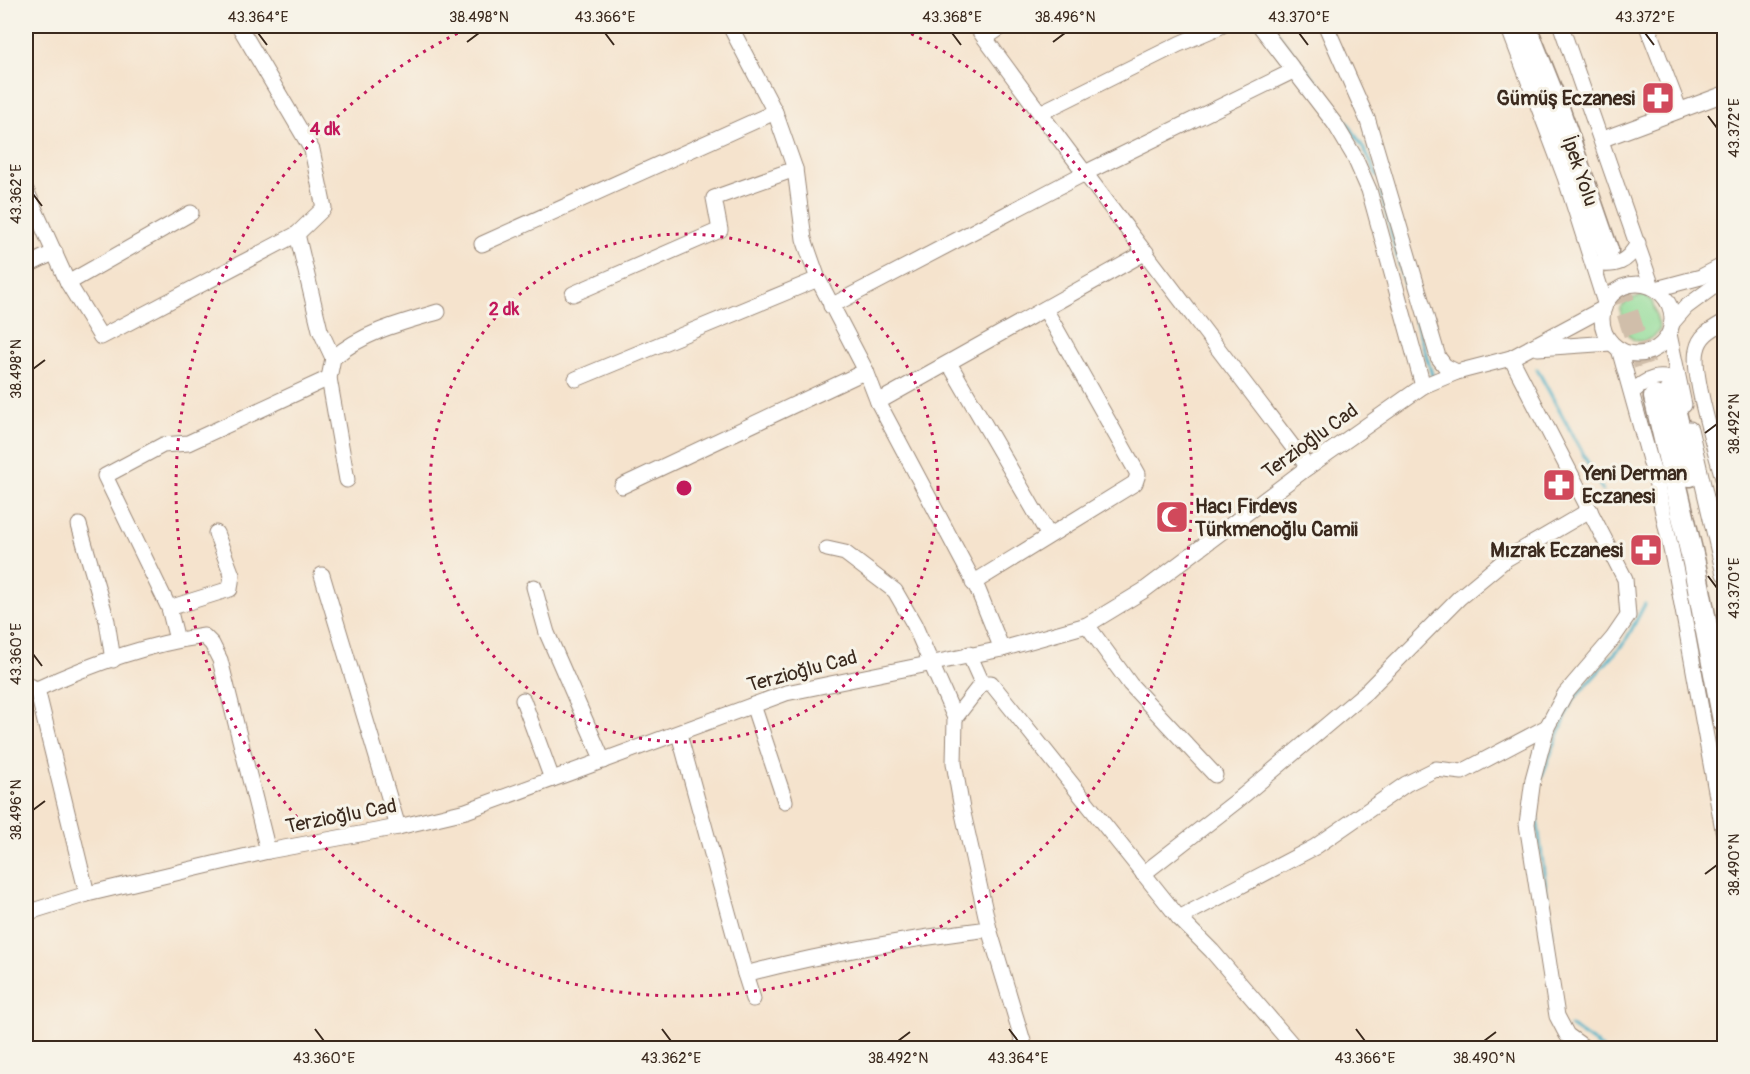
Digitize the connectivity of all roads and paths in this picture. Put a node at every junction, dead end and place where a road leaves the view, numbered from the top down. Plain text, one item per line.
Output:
1 (240, 26) edge
2 (729, 26) edge
3 (1003, 26) edge
4 (1221, 26) edge
5 (1260, 26) edge
6 (1326, 26) edge
7 (1508, 26) edge
8 (1525, 26) edge
9 (1541, 26) edge
10 (1561, 26) edge
11 (1647, 26) edge
12 (981, 32) edge
13 (1293, 71) junction
14 (1725, 94) edge
15 (1679, 109) junction
16 (775, 112) junction
17 (1040, 113) junction
18 (1603, 139) junction
19 (795, 170) junction
20 (1083, 174) junction
21 (26, 190) edge
22 (191, 213) dead end
23 (297, 234) junction
24 (482, 244) dead end
25 (1615, 251) junction
26 (55, 252) junction
27 (1146, 252) junction
28 (1725, 265) edge
29 (26, 266) edge
30 (818, 279) junction
31 (1725, 279) edge
32 (68, 283) junction
33 (1654, 288) junction
34 (573, 294) dead end
35 (831, 306) junction
36 (1604, 306) junction
37 (1046, 309) junction
38 (438, 312) dead end
39 (1725, 322) edge
40 (1671, 329) junction
41 (1615, 346) junction
42 (1532, 349) junction
43 (333, 357) junction
44 (1511, 358) junction
45 (950, 363) junction
46 (866, 371) junction
47 (1457, 372) junction
48 (329, 378) junction
49 (576, 379) dead end
50 (1423, 386) junction
51 (1668, 390) junction
52 (1632, 392) junction
53 (878, 402) junction
54 (1308, 467) junction
55 (347, 480) dead end
56 (1725, 482) edge
57 (622, 486) dead end
58 (1590, 510) junction
59 (79, 525) dead end
60 (216, 533) dead end
61 (1048, 534) junction
62 (827, 549) dead end
63 (1725, 574) edge
64 (322, 575) dead end
65 (973, 583) junction
66 (534, 587) dead end
67 (169, 608) junction
68 (1087, 625) junction
69 (177, 640) junction
70 (1725, 641) edge
71 (1002, 649) junction
72 (969, 654) junction
73 (113, 660) junction
74 (931, 662) junction
75 (982, 683) junction
76 (31, 687) edge
77 (523, 700) dead end
78 (753, 705) junction
79 (955, 718) junction
80 (1725, 721) edge
81 (1547, 727) junction
82 (679, 734) junction
83 (603, 761) junction
84 (1215, 775) dead end
85 (552, 779) junction
86 (785, 801) dead end
87 (398, 827) junction
88 (1725, 835) edge
89 (268, 850) junction
90 (1143, 874) junction
91 (87, 894) junction
92 (26, 913) edge
93 (1179, 918) junction
94 (989, 929) junction
95 (744, 974) junction
96 (753, 999) dead end
97 (1024, 1048) edge
98 (1294, 1048) edge
99 (1585, 1048) edge

1 - 23 street
2 - 16 street
3 - 12 street
4 - 17 street
5 - 13 street
6 - 47 street
7 - 25 street
8 - 25 highway, İpek Yolu
9 - 25 highway, İpek Yolu
10 - 18 street
11 - 15 street
12 - 17 street
13 - 20 street
13 - 50 street
14 - 15 street
15 - 18 street
16 - 19 street
16 - 24 street
17 - 20 street
18 - 25 street
19 - 30 street
19 - 34 street
20 - 27 street
20 - 35 street
21 - 26 street
22 - 32 street
23 - 32 street
23 - 43 street
25 - 33 street
25 - 36 street
26 - 29 street
26 - 32 street
27 - 37 street
27 - 54 street
28 - 33 street
30 - 35 street
30 - 49 street
31 - 40 street
33 - 36 street
33 - 40 street
35 - 46 street
36 - 41 street
36 - 42 street, Terzioğlu Cad
37 - 45 street
37 - 61 street
38 - 43 street
39 - 56 street
40 - 41 street
40 - 51 street
41 - 42 street, Terzioğlu Cad
41 - 52 street
42 - 44 street, Terzioğlu Cad
43 - 48 street
44 - 47 street, Terzioğlu Cad
44 - 58 street
45 - 53 street
45 - 61 street
46 - 53 street
46 - 57 street
47 - 50 street, Terzioğlu Cad
48 - 55 street
48 - 67 street
50 - 54 street, Terzioğlu Cad
51 - 52 street
51 - 63 street
51 - 70 highway
51 - 80 highway
52 - 88 street
53 - 65 street
54 - 68 street, Terzioğlu Cad
58 - 81 street
58 - 90 street
59 - 73 street
60 - 67 street
61 - 65 street
62 - 74 street
64 - 87 street
65 - 71 street
66 - 83 street
67 - 69 street
68 - 71 street, Terzioğlu Cad
68 - 84 street
69 - 73 street
69 - 89 street
71 - 72 street, Terzioğlu Cad
72 - 74 street, Terzioğlu Cad
72 - 75 street
73 - 76 street
74 - 78 street, Terzioğlu Cad
74 - 79 street
75 - 79 street
75 - 90 street
76 - 91 street
77 - 85 street
78 - 82 street, Terzioğlu Cad
78 - 86 street
79 - 94 street
81 - 93 street
81 - 99 street
82 - 83 street, Terzioğlu Cad
82 - 95 street
83 - 85 street, Terzioğlu Cad
85 - 87 street, Terzioğlu Cad
87 - 89 street, Terzioğlu Cad
89 - 91 street, Terzioğlu Cad
90 - 93 street
91 - 92 street, Terzioğlu Cad
93 - 98 street
94 - 95 street
94 - 97 street
95 - 96 street

